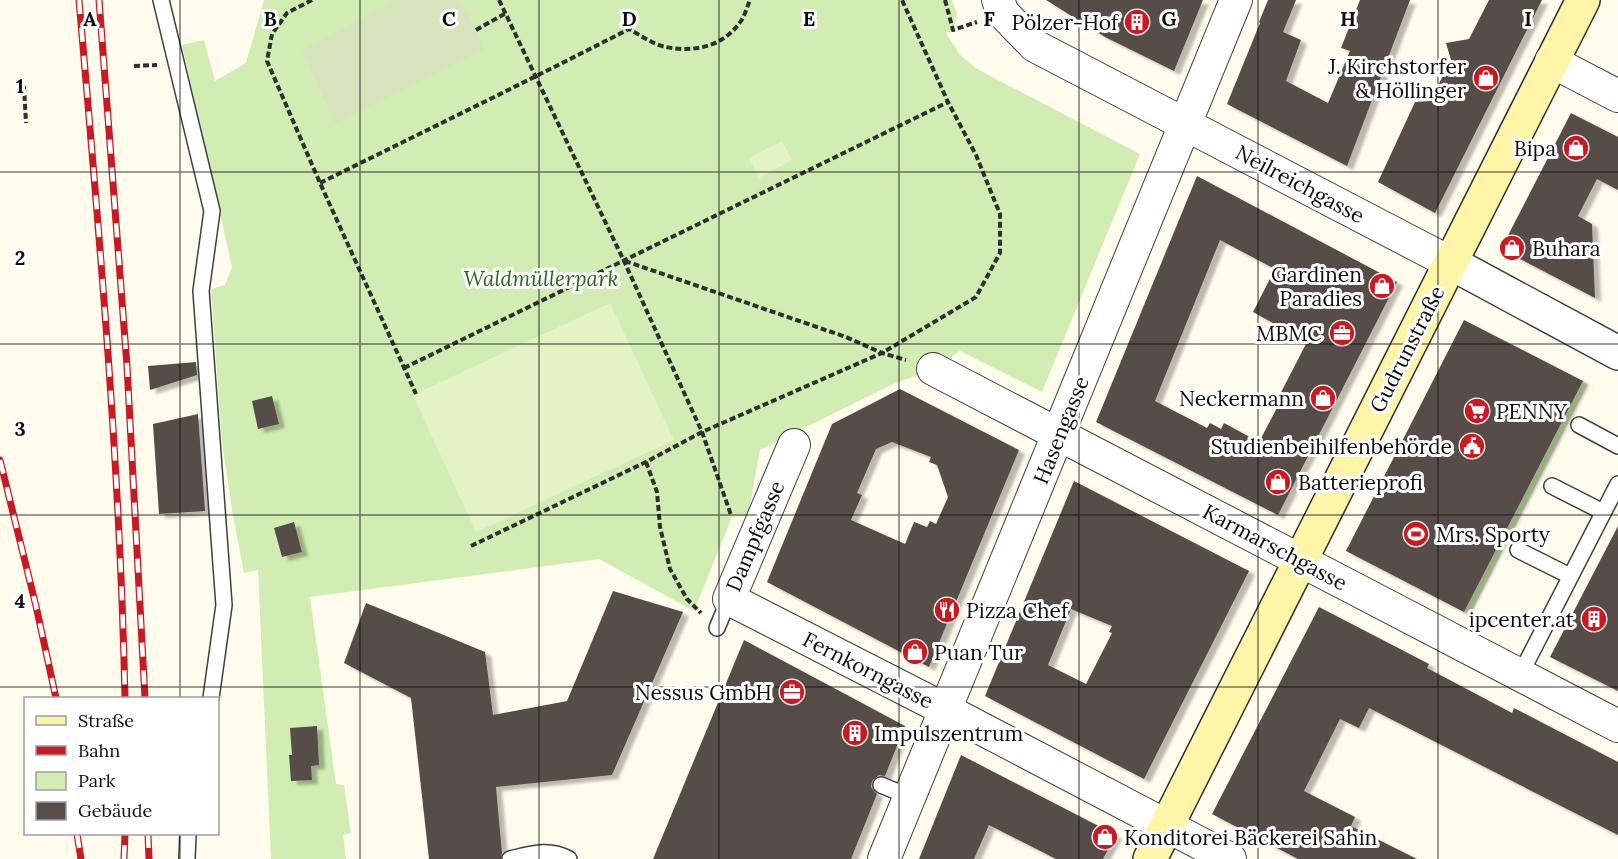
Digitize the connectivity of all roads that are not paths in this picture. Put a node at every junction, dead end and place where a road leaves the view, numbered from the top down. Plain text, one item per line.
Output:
1 (161, 0) edge
2 (998, 0) edge
3 (1236, 0) edge
4 (1583, 0) edge
5 (1551, 61) junction
6 (1618, 96) edge
7 (1186, 124) junction
8 (1451, 263) junction
9 (1618, 353) edge
10 (933, 369) road end
11 (1579, 425) dead end
12 (1059, 435) junction
13 (794, 445) dead end
14 (1618, 446) edge
15 (1618, 484) edge
16 (1552, 486) dead end
17 (1604, 512) junction
18 (1518, 550) dead end
19 (1302, 561) junction
20 (1570, 576) junction
21 (729, 599) junction
22 (717, 628) road end
23 (1520, 675) junction
24 (212, 697) edge
25 (946, 710) junction
26 (1618, 726) edge
27 (881, 785) dead end
28 (910, 797) junction
29 (1167, 826) junction
30 (188, 835) edge
31 (187, 859) edge
32 (510, 859) edge
33 (569, 859) edge
34 (884, 859) edge
35 (1150, 859) edge
36 (1230, 859) edge

1 - 24 lane
2 - 7 street, Neilreichgasse
3 - 7 street, Hasengasse
4 - 5 main road, Gudrunstraße
5 - 6 street
5 - 8 main road, Gudrunstraße
7 - 8 street, Neilreichgasse
7 - 12 street, Hasengasse
8 - 9 street, Neilreichgasse
8 - 19 main road, Gudrunstraße
10 - 12 street, Karmarschgasse
11 - 14 lane
12 - 19 street, Karmarschgasse
12 - 25 street, Hasengasse
13 - 21 street, Dampfgasse
15 - 17 lane
16 - 17 lane
17 - 20 lane
18 - 20 lane
19 - 23 street, Karmarschgasse
19 - 29 main road, Gudrunstraße
20 - 23 lane
21 - 22 lane, Dampfgasse
21 - 25 street, Fernkorngasse
23 - 26 street, Karmarschgasse
25 - 28 street, Hasengasse
25 - 29 street, Fernkorngasse
27 - 28 lane
28 - 34 street, Hasengasse
29 - 35 main road, Gudrunstraße
29 - 36 street, Fernkorngasse
30 - 31 lane
32 - 33 lane

